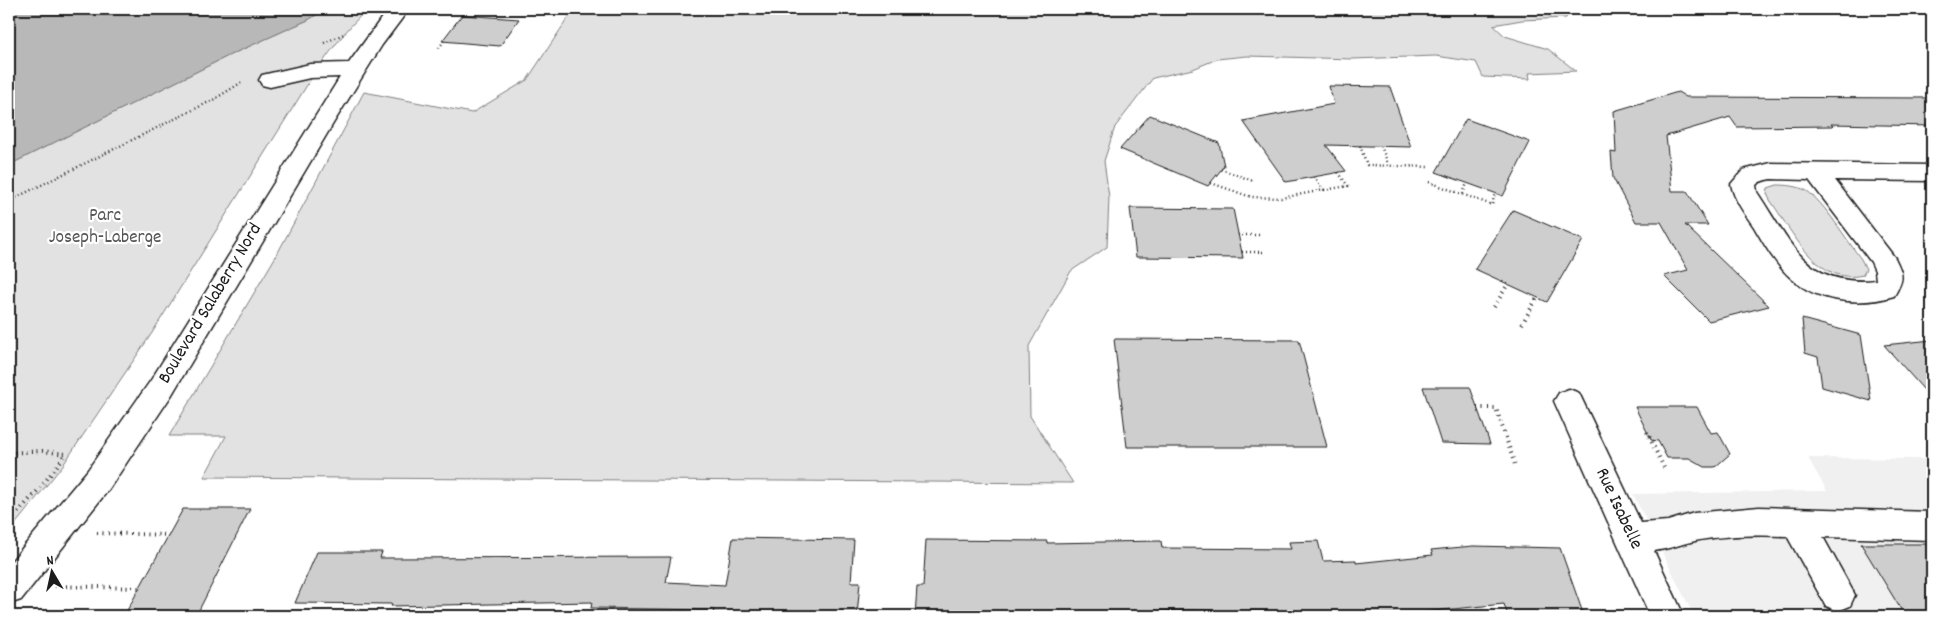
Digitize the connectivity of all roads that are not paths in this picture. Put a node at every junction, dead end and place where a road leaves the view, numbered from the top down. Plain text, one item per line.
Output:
1 (399, 9) edge
2 (355, 70) junction
3 (260, 78) road end
4 (1816, 172) junction
5 (1932, 173) edge
6 (1569, 401) dead end
7 (1797, 523) junction
8 (1932, 526) edge
9 (1631, 538) junction
10 (10, 587) edge
11 (1838, 595) dead end
12 (1667, 616) edge

1 - 2 street, Boulevard Salaberry Nord
2 - 3 street
2 - 10 street, Boulevard Salaberry Nord
4 - 4 street
4 - 5 street
6 - 9 street, Rue Isabelle
7 - 8 street
7 - 9 street
7 - 11 street
9 - 12 street, Rue Isabelle

